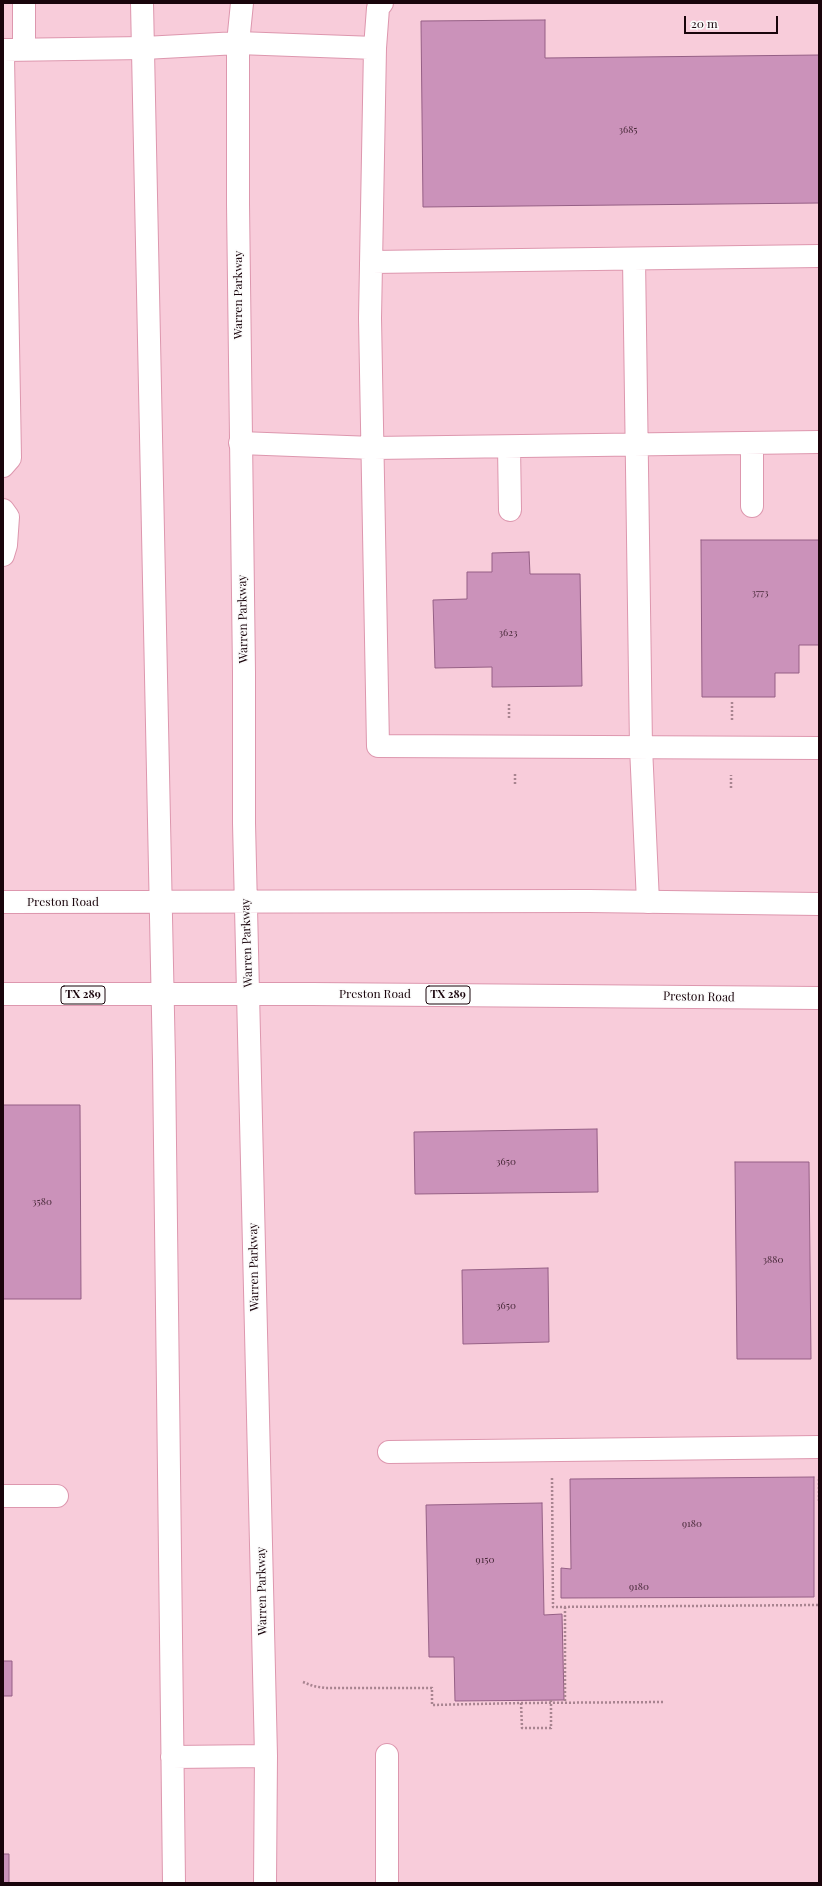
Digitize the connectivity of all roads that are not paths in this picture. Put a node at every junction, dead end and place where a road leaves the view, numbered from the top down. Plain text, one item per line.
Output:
1 (24, 3) edge
2 (142, 3) edge
3 (242, 3) edge
4 (382, 3) edge
5 (238, 43) junction
6 (144, 48) junction
7 (376, 48) junction
8 (14, 49) edge
9 (3, 57) edge
10 (4, 219) edge
11 (819, 256) edge
12 (634, 259) junction
13 (372, 262) junction
14 (819, 442) edge
15 (240, 443) junction
16 (752, 443) junction
17 (636, 445) junction
18 (509, 447) junction
19 (373, 448) junction
20 (3, 466) edge
21 (752, 506) dead end
22 (3, 510) edge
23 (510, 510) dead end
24 (3, 555) edge
25 (641, 747) junction
26 (819, 748) edge
27 (245, 901) junction
28 (3, 902) edge
29 (161, 902) junction
30 (648, 902) junction
31 (819, 904) edge
32 (3, 994) edge
33 (248, 994) junction
34 (163, 995) junction
35 (819, 998) edge
36 (819, 1447) edge
37 (388, 1452) dead end
38 (3, 1496) edge
39 (57, 1496) dead end
40 (387, 1755) dead end
41 (266, 1756) junction
42 (172, 1757) junction
43 (174, 1883) edge
44 (265, 1883) edge
45 (387, 1883) edge

1 - 8 main road
2 - 6 main road
3 - 5 main road, Warren Parkway
4 - 7 main road
5 - 6 main road
5 - 7 main road
5 - 15 main road, Warren Parkway
6 - 8 main road
6 - 29 main road
7 - 13 main road
9 - 10 main road
10 - 20 main road
11 - 12 main road
12 - 13 main road
12 - 17 main road
13 - 19 main road
14 - 16 main road
15 - 19 main road
15 - 27 main road, Warren Parkway
16 - 17 main road
16 - 21 main road
17 - 18 main road
17 - 25 main road
18 - 19 main road
18 - 23 main road
19 - 25 main road
22 - 24 main road
25 - 26 main road
25 - 30 main road
27 - 29 main road, Preston Road
27 - 30 main road, Preston Road
27 - 33 main road, Warren Parkway
28 - 29 main road, Preston Road
29 - 34 main road
30 - 31 main road, Preston Road
32 - 34 main road, Preston Road / TX 289
33 - 34 main road, Preston Road / TX 289
33 - 35 main road, Preston Road / TX 289
33 - 41 main road, Warren Parkway
34 - 42 main road
36 - 37 main road
38 - 39 main road
40 - 45 main road
41 - 42 main road
41 - 44 main road, Warren Parkway
42 - 43 main road

